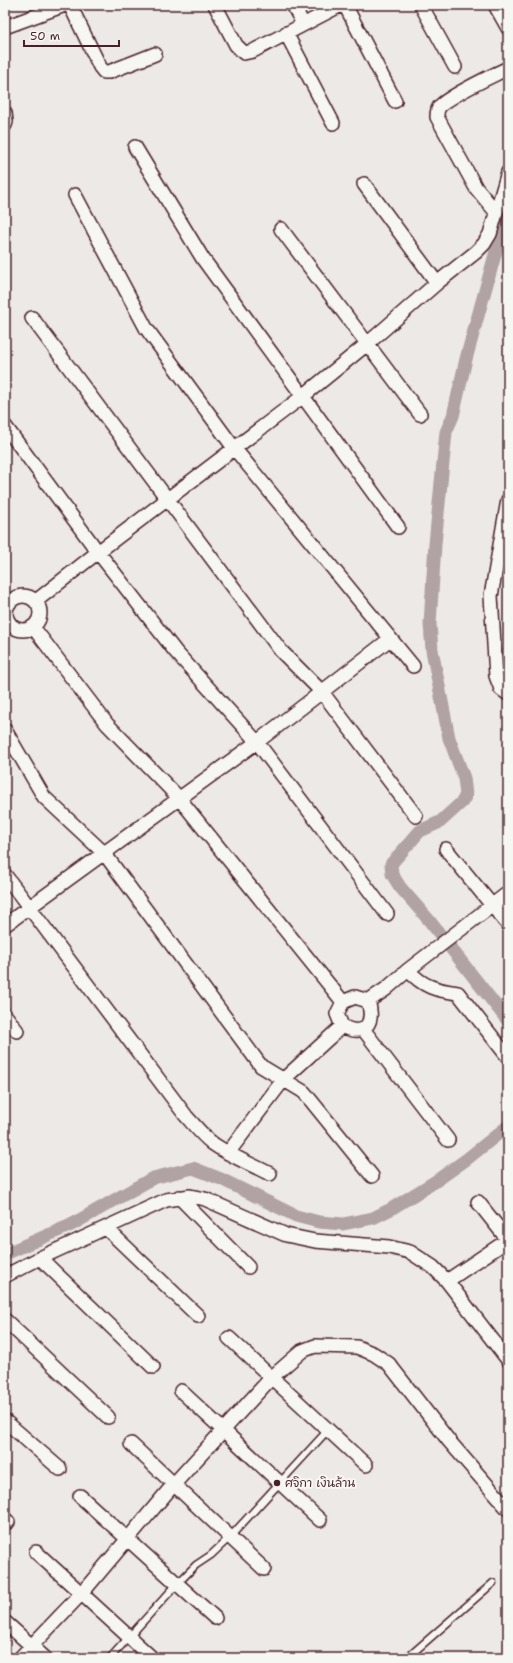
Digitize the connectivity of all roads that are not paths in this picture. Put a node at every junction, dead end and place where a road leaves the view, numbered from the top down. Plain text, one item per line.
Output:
1 (65, 5) edge
2 (70, 5) edge
3 (215, 5) edge
4 (293, 5) edge
5 (341, 5) edge
6 (345, 5) edge
7 (421, 5) edge
8 (495, 5) edge
9 (303, 24) junction
10 (5, 27) edge
11 (508, 28) edge
12 (286, 33) junction
13 (155, 54) dead end
14 (455, 68) dead end
15 (508, 68) edge
16 (395, 101) dead end
17 (5, 113) edge
18 (333, 123) dead end
19 (5, 125) edge
20 (135, 147) dead end
21 (508, 172) edge
22 (364, 184) dead end
23 (75, 195) dead end
24 (496, 212) junction
25 (281, 229) dead end
26 (437, 283) junction
27 (32, 318) dead end
28 (367, 344) junction
29 (302, 397) junction
30 (420, 414) dead end
31 (5, 426) edge
32 (234, 448) junction
33 (168, 499) junction
34 (508, 500) edge
35 (398, 527) dead end
36 (505, 532) edge
37 (98, 552) junction
38 (8, 596) edge
39 (36, 602) junction
40 (33, 627) junction
41 (9, 632) edge
42 (390, 639) junction
43 (413, 666) dead end
44 (322, 692) junction
45 (508, 694) edge
46 (5, 730) edge
47 (256, 742) junction
48 (179, 798) junction
49 (416, 816) dead end
50 (446, 849) dead end
51 (104, 853) junction
52 (5, 875) edge
53 (508, 893) edge
54 (30, 906) junction
55 (492, 906) junction
56 (387, 914) dead end
57 (5, 925) edge
58 (508, 925) edge
59 (408, 970) junction
60 (368, 1001) junction
61 (343, 1002) junction
62 (5, 1015) edge
63 (342, 1026) junction
64 (364, 1029) junction
65 (17, 1030) dead end
66 (508, 1057) edge
67 (284, 1079) junction
68 (448, 1140) dead end
69 (228, 1153) junction
70 (270, 1174) dead end
71 (372, 1176) dead end
72 (179, 1197) junction
73 (478, 1202) dead end
74 (106, 1228) junction
75 (508, 1240) edge
76 (40, 1258) junction
77 (248, 1267) dead end
78 (5, 1276) edge
79 (447, 1281) junction
80 (198, 1316) dead end
81 (5, 1320) edge
82 (229, 1338) dead end
83 (508, 1360) edge
84 (153, 1367) dead end
85 (271, 1378) junction
86 (181, 1391) dead end
87 (108, 1417) dead end
88 (5, 1421) edge
89 (328, 1430) junction
90 (223, 1431) junction
91 (131, 1444) dead end
92 (366, 1466) dead end
93 (60, 1469) dead end
94 (280, 1483) junction
95 (174, 1484) junction
96 (80, 1496) dead end
97 (508, 1509) edge
98 (320, 1520) dead end
99 (230, 1537) junction
100 (128, 1539) junction
101 (36, 1552) dead end
102 (264, 1569) dead end
103 (493, 1582) dead end
104 (177, 1584) junction
105 (82, 1593) junction
106 (215, 1618) dead end
107 (5, 1622) edge
108 (129, 1637) junction
109 (32, 1646) junction
110 (20, 1658) edge
111 (45, 1658) edge
112 (110, 1658) edge
113 (152, 1658) edge
114 (407, 1658) edge

1 - 10 street
2 - 13 street
3 - 12 street
4 - 9 street
5 - 9 street
6 - 16 street
7 - 14 street
8 - 11 street
9 - 12 street
12 - 18 street
15 - 24 street
17 - 19 street
20 - 29 street
21 - 24 street
22 - 26 street
23 - 32 street
24 - 26 street
25 - 28 street
26 - 28 street
27 - 33 street
28 - 29 street
28 - 30 street
29 - 32 street
29 - 35 street
31 - 37 street
32 - 33 street
32 - 42 street
33 - 37 street
33 - 44 street
34 - 36 street
36 - 45 street
37 - 39 street
37 - 47 street
38 - 39 street
38 - 41 street
39 - 40 street
40 - 41 street
40 - 48 street
42 - 43 street
42 - 44 street
44 - 47 street
44 - 49 street
46 - 51 street
47 - 48 street
47 - 56 street
48 - 51 street
48 - 61 street
50 - 55 street
51 - 54 street
51 - 67 street
52 - 54 street
53 - 55 street
54 - 57 street
54 - 69 street
55 - 58 street
55 - 59 street
59 - 60 street
59 - 66 street
60 - 61 street
60 - 64 street
61 - 63 street
62 - 65 street
63 - 64 street
63 - 67 street
64 - 68 street
67 - 69 street
67 - 71 street
69 - 70 street
72 - 74 street
72 - 77 street
72 - 79 street
73 - 75 street
74 - 76 street
74 - 80 street
75 - 79 street
76 - 78 street
76 - 84 street
79 - 83 street
81 - 87 street
82 - 85 street
85 - 89 street
85 - 90 street
85 - 97 street
86 - 90 street
88 - 93 street
89 - 92 street
89 - 94 lane
90 - 94 street
90 - 95 street
91 - 95 street
94 - 98 street
94 - 99 lane
95 - 99 street
95 - 100 street
96 - 100 street
99 - 102 street
99 - 104 lane
100 - 104 street
100 - 105 street
101 - 105 street
103 - 114 lane
104 - 106 street
104 - 108 lane
105 - 108 street
105 - 109 street
107 - 109 street
108 - 112 lane
108 - 113 street
109 - 110 street
109 - 111 street

